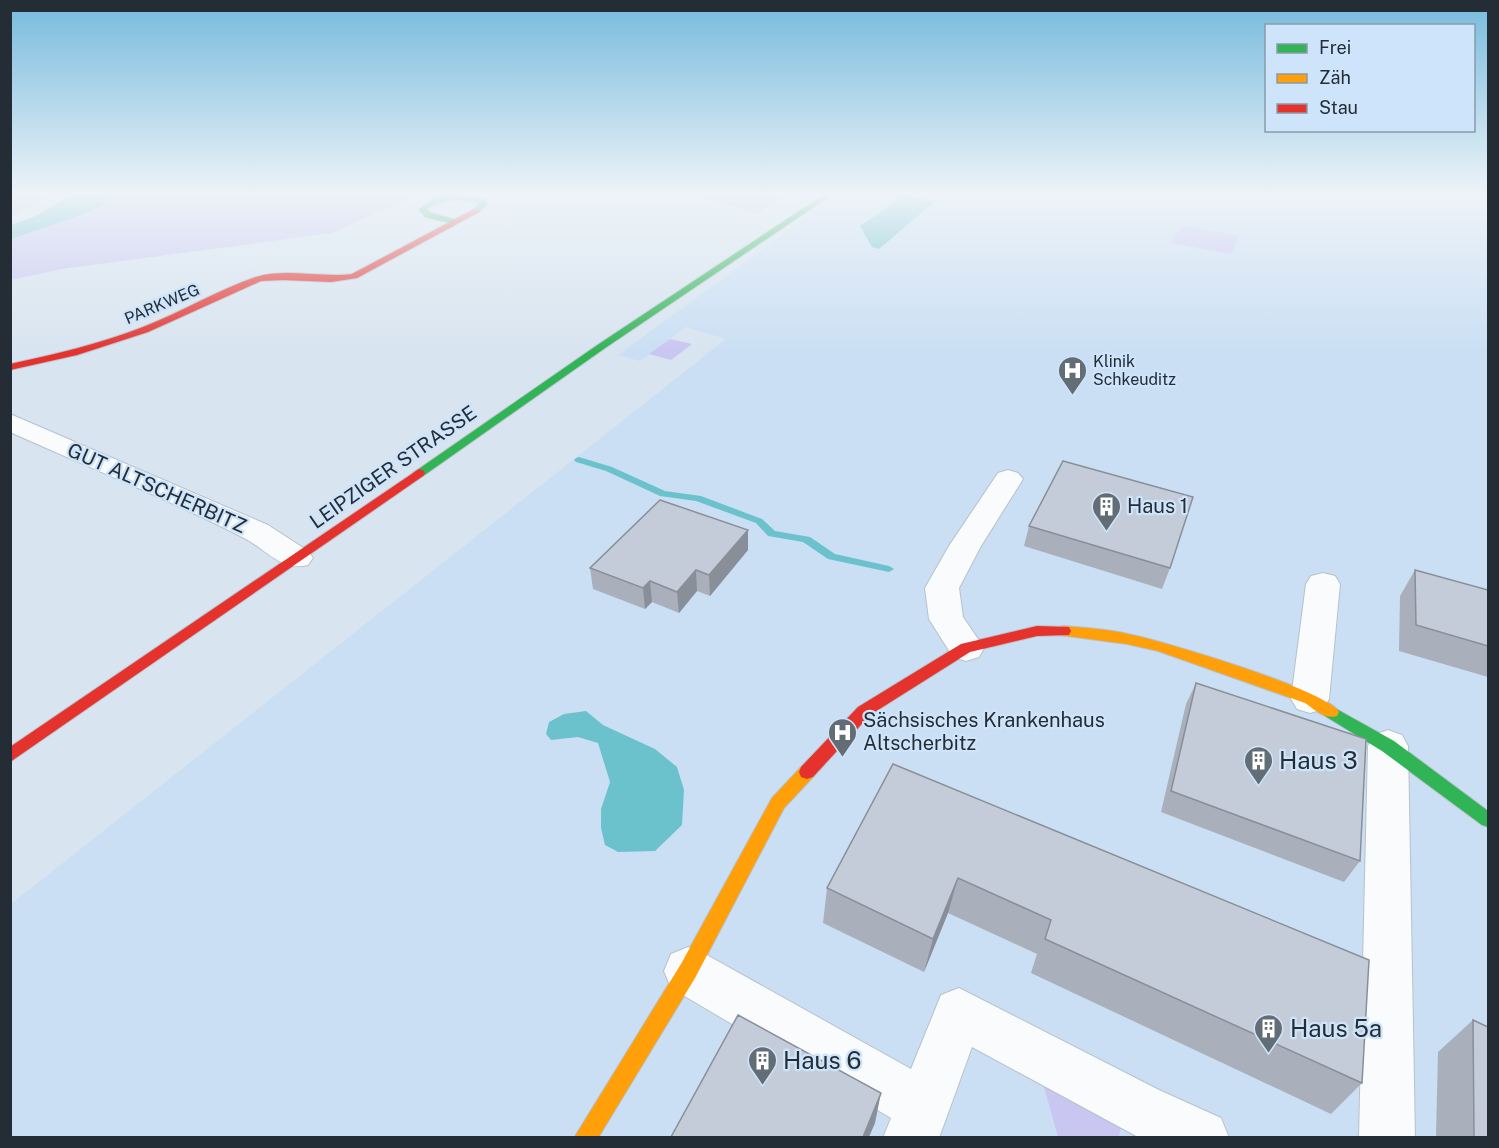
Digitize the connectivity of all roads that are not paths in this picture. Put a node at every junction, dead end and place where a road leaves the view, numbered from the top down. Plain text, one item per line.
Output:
1 (410, 246) edge
2 (751, 246) edge
3 (10, 367) edge
4 (12, 425) edge
5 (1008, 478) dead end
6 (297, 558) junction
7 (1323, 584) dead end
8 (966, 648) junction
9 (1310, 699) junction
10 (1388, 746) junction
11 (10, 756) edge
12 (1488, 820) edge
13 (688, 971) junction
14 (917, 1122) edge
15 (585, 1137) edge
16 (1201, 1137) edge
17 (1387, 1137) edge

1 - 3 street, PARKWEG
2 - 6 street, LEIPZIGER STRASSE
4 - 6 street, GUT ALTSCHERBITZ
5 - 8 street
6 - 11 street, LEIPZIGER STRASSE
7 - 9 street
8 - 9 street
8 - 13 street
9 - 10 street
10 - 12 street
10 - 17 street
13 - 14 street
13 - 15 street
14 - 16 street

